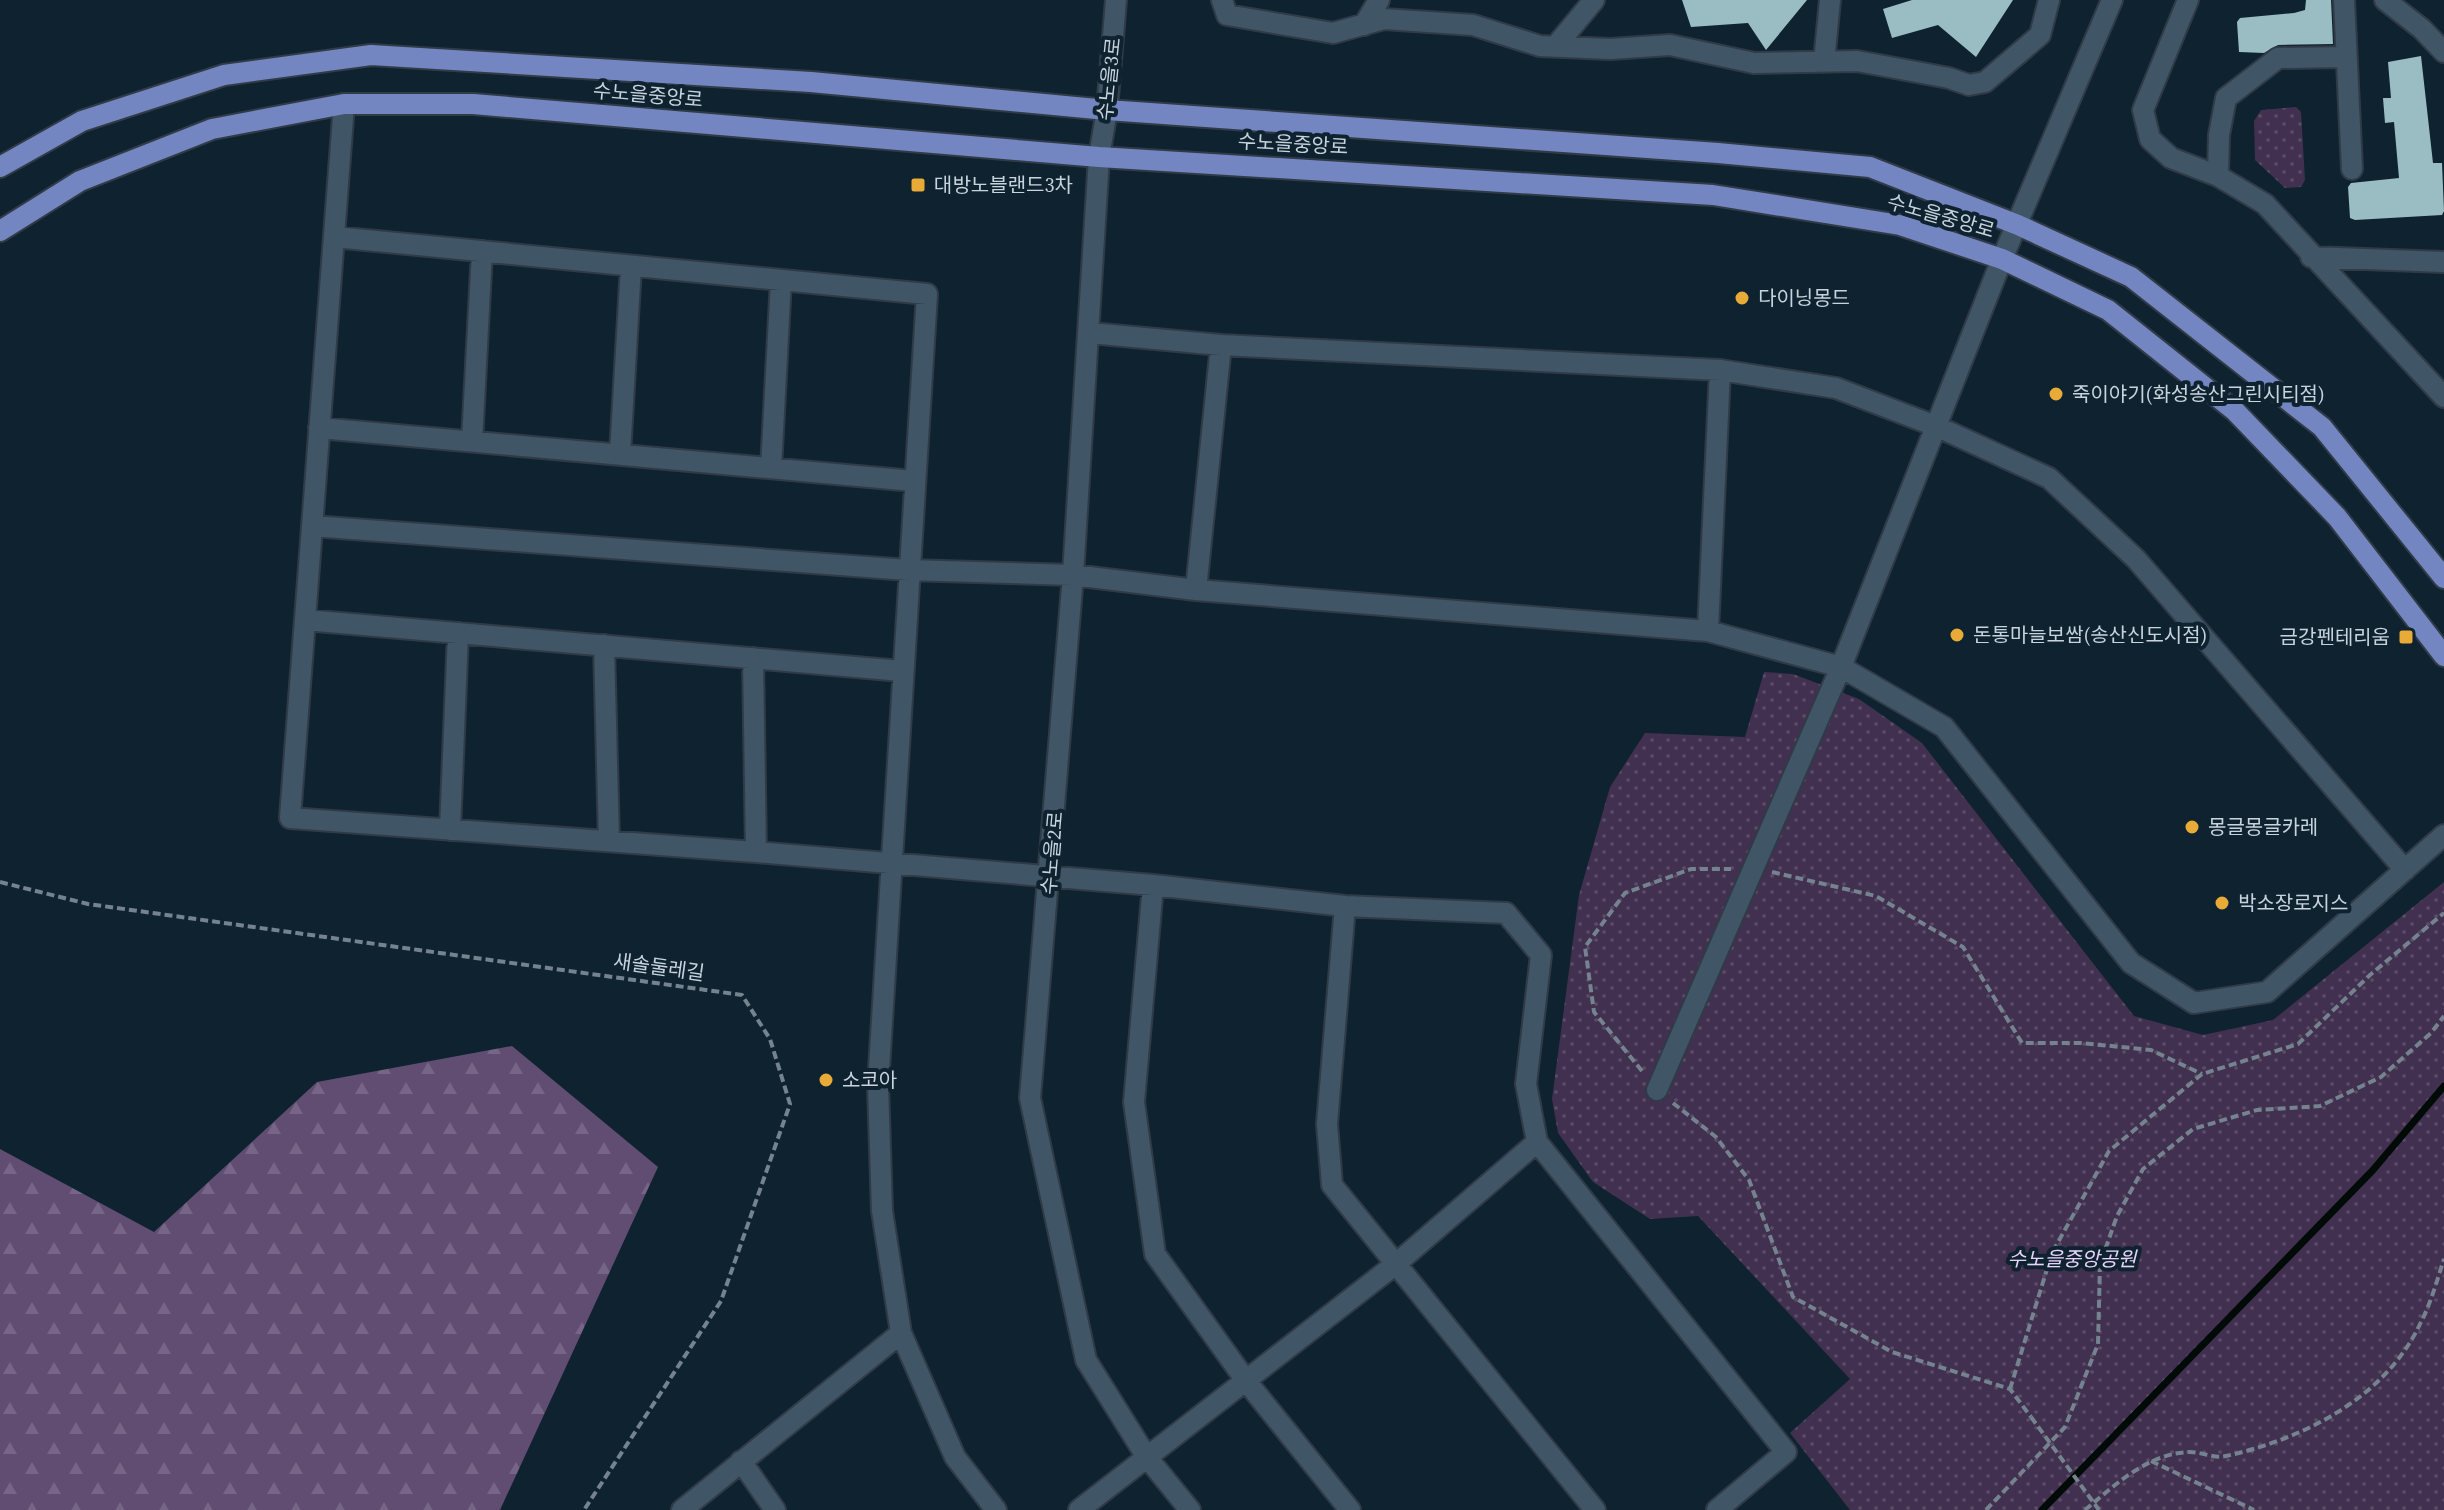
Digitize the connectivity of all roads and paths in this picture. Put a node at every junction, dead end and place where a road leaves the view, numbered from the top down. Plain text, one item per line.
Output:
1 (1116, 0) edge
2 (1222, 0) edge
3 (1379, 0) edge
4 (1594, 0) edge
5 (1830, 0) edge
6 (2049, 0) edge
7 (2112, 0) edge
8 (2188, 0) edge
9 (2344, 0) edge
10 (2385, 0) edge
11 (1364, 25) junction
12 (1555, 47) junction
13 (2444, 52) edge
14 (2346, 57) junction
15 (1824, 62) junction
16 (344, 104) junction
17 (1107, 110) junction
18 (1099, 157) junction
19 (0, 167) edge
20 (2352, 169) dead end
21 (2218, 176) junction
22 (2018, 225) junction
23 (0, 231) edge
24 (334, 237) junction
25 (482, 251) junction
26 (2311, 257) junction
27 (2002, 259) junction
28 (2444, 262) edge
29 (631, 266) junction
30 (781, 280) junction
31 (1090, 333) junction
32 (1221, 345) junction
33 (1720, 370) junction
34 (2444, 397) edge
35 (1938, 427) junction
36 (319, 428) junction
37 (472, 441) junction
38 (620, 454) junction
39 (771, 468) junction
40 (914, 481) junction
41 (312, 526) junction
42 (908, 570) junction
43 (1073, 575) junction
44 (2444, 578) edge
45 (1196, 590) junction
46 (305, 620) junction
47 (1708, 631) junction
48 (458, 633) junction
49 (604, 645) junction
50 (2444, 656) edge
51 (753, 658) junction
52 (1841, 667) junction
53 (902, 671) junction
54 (450, 830) junction
55 (2444, 835) edge
56 (609, 841) junction
57 (756, 852) junction
58 (889, 864) junction
59 (1754, 868) junction
60 (2405, 870) junction
61 (1050, 878) junction
62 (0, 882) edge
63 (1153, 885) junction
64 (1345, 906) junction
65 (2444, 913) edge
66 (2444, 1016) edge
67 (2202, 1074) junction
68 (1657, 1090) junction
69 (1537, 1142) junction
70 (2444, 1259) edge
71 (1397, 1263) junction
72 (901, 1333) junction
73 (1247, 1382) junction
74 (2010, 1389) junction
75 (1146, 1456) junction
76 (2151, 1460) junction
77 (741, 1461) junction
78 (584, 1510) edge
79 (682, 1510) edge
80 (775, 1510) edge
81 (996, 1510) edge
82 (1079, 1510) edge
83 (1190, 1510) edge
84 (1350, 1510) edge
85 (1595, 1510) edge
86 (1717, 1510) edge
87 (1986, 1510) edge
88 (2085, 1510) edge
89 (2099, 1510) edge
90 (2254, 1510) edge

1 - 17 street, 수노을3로
2 - 11 street
3 - 11 street
4 - 12 street
5 - 15 street
6 - 15 street
7 - 22 street
8 - 21 street
9 - 14 street
10 - 13 street
11 - 12 street
12 - 15 street
14 - 20 street
14 - 21 street
16 - 18 main road, 수노을중앙로
16 - 23 main road, 수노을중앙로
16 - 24 street
17 - 18 street, 수노을3로
17 - 19 main road, 수노을중앙로
17 - 22 main road, 수노을중앙로
18 - 27 main road, 수노을중앙로
18 - 31 street, 수노을2로
21 - 26 street
22 - 27 street
22 - 44 main road, 수노을중앙로
24 - 25 street
24 - 36 street
25 - 29 street
25 - 37 street
26 - 28 street
26 - 34 street
27 - 35 street
27 - 50 main road, 수노을중앙로
29 - 30 street
29 - 38 street
30 - 39 street
30 - 40 street
31 - 32 street
31 - 43 street, 수노을2로
32 - 33 street
32 - 45 street
33 - 35 street
33 - 47 street
35 - 52 street
35 - 60 street
36 - 37 street
36 - 41 street
37 - 38 street
38 - 39 street
39 - 40 street
40 - 42 street
41 - 42 street
41 - 46 street
42 - 43 street
42 - 53 street
43 - 45 street
43 - 61 street, 수노을2로
45 - 47 street
46 - 48 street
46 - 54 street
47 - 52 street
48 - 49 street
48 - 54 street
49 - 51 street
49 - 56 street
51 - 53 street
51 - 57 street
52 - 59 street
52 - 60 street
53 - 58 street
54 - 56 street
55 - 60 street
56 - 57 street
57 - 58 street
58 - 61 street
58 - 72 street
59 - 67 path
59 - 68 street
59 - 68 path
61 - 63 street
61 - 75 street, 수노을2로
62 - 78 path, 새솔둘레길
63 - 64 street
63 - 73 street
64 - 69 street
64 - 71 street
65 - 67 path
66 - 87 path
67 - 74 path
68 - 74 path
69 - 71 street
69 - 86 street
70 - 76 path
71 - 73 street
71 - 85 street
72 - 77 street
72 - 81 street
73 - 75 street
73 - 84 street
74 - 89 path, bridge
75 - 82 street
75 - 83 street, 수노을2로
76 - 88 path
76 - 90 path
77 - 79 street
77 - 80 street

